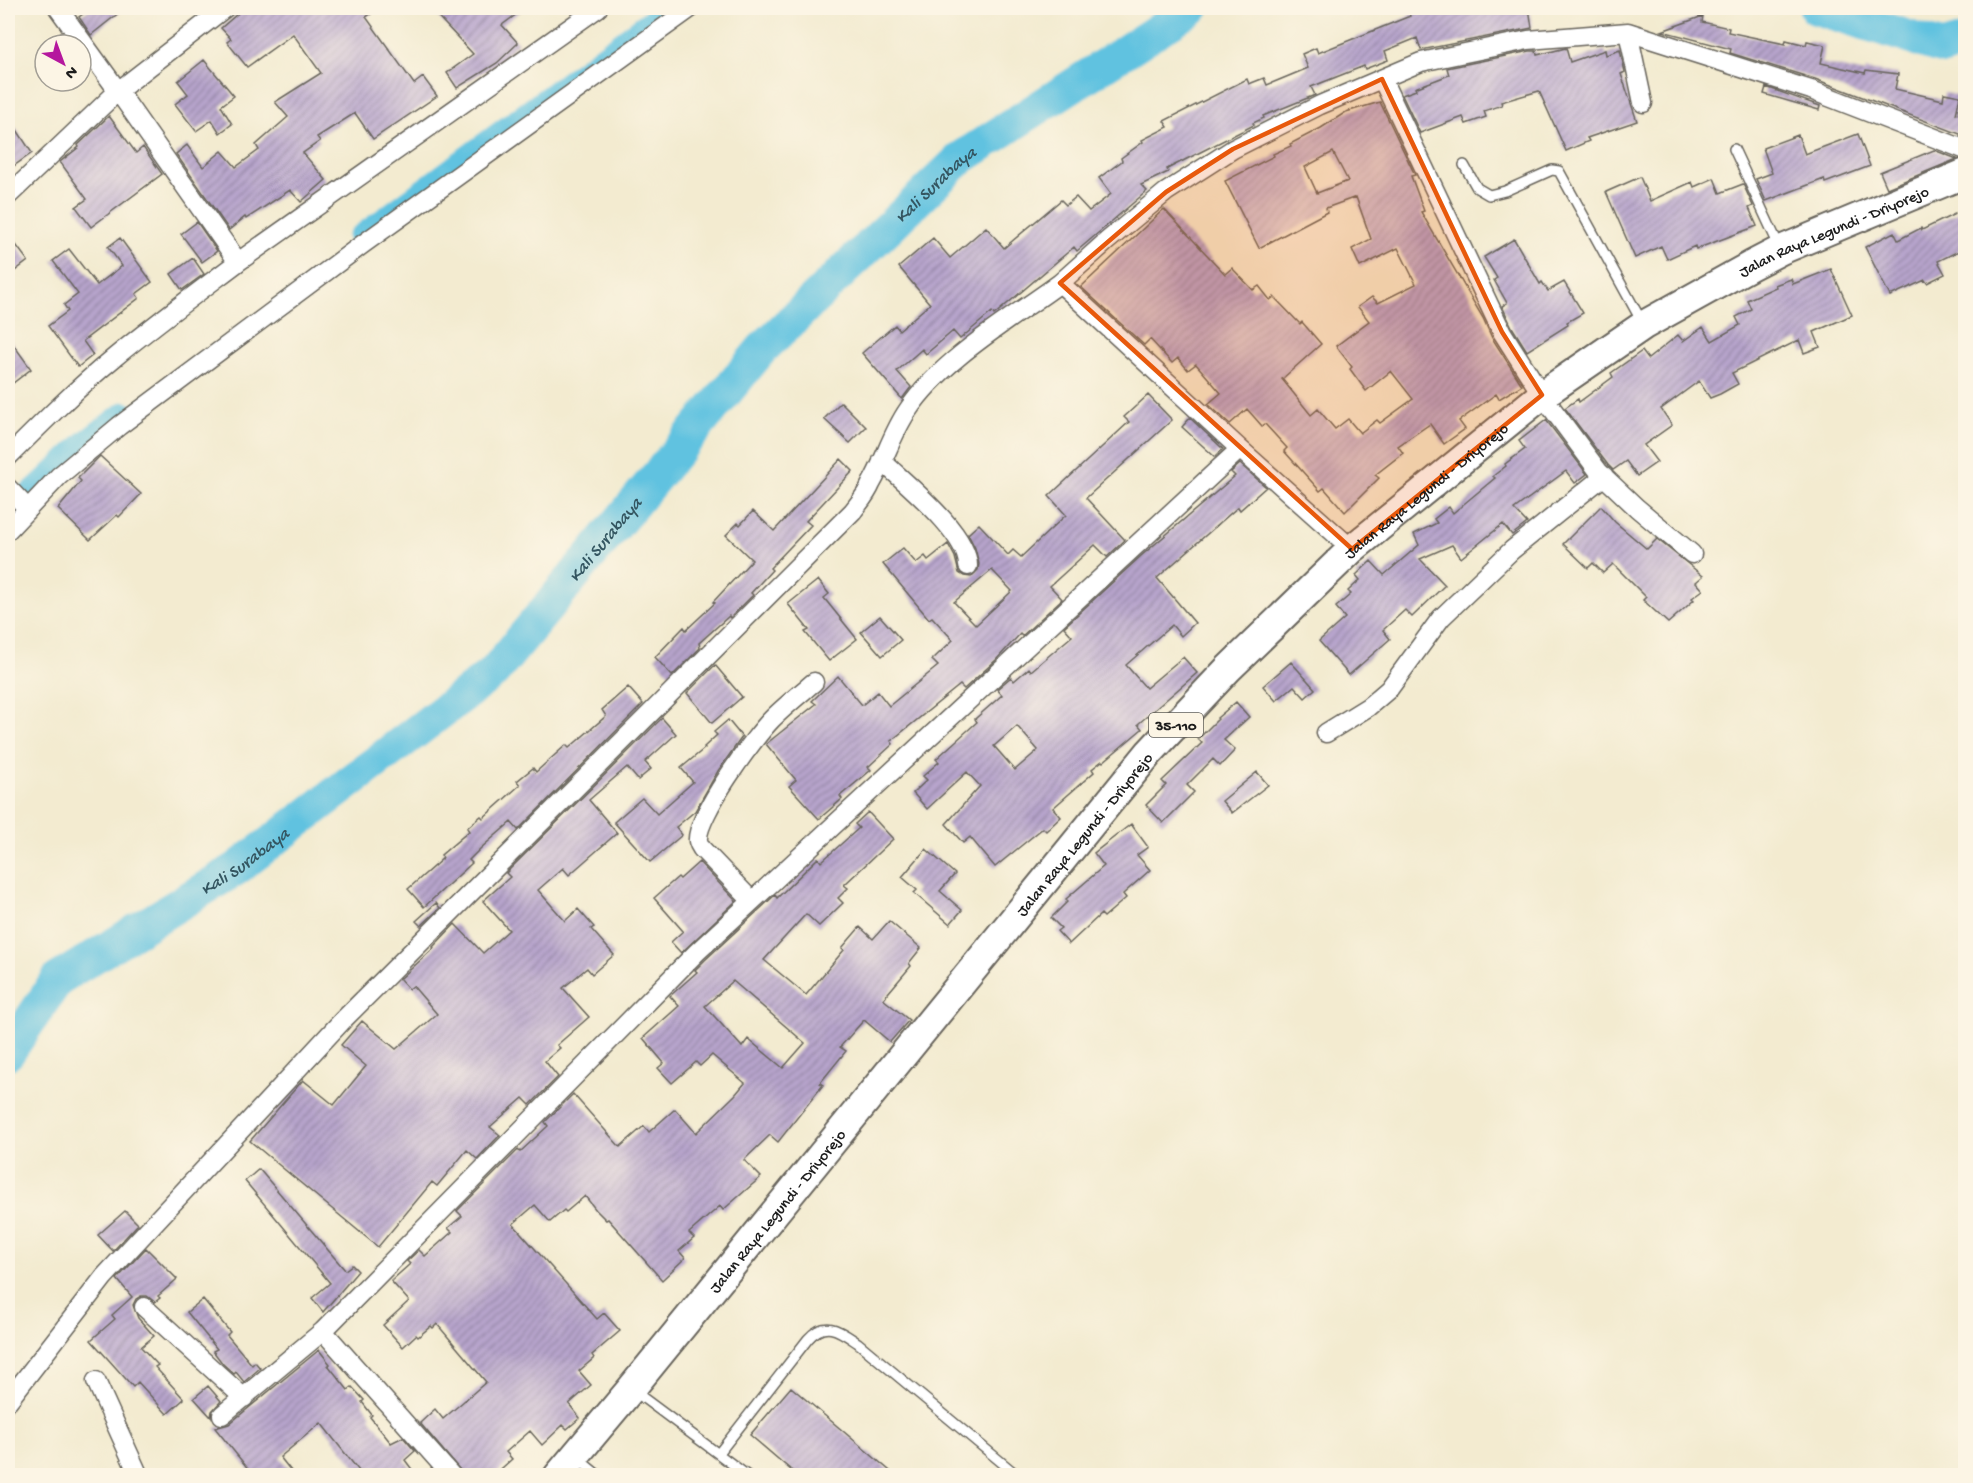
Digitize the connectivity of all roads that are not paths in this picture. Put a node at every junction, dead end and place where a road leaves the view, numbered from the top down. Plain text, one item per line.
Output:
1 (58, 8) edge
2 (225, 8) edge
3 (598, 8) edge
4 (692, 8) edge
5 (1628, 32) junction
6 (1382, 79) junction
7 (118, 91) junction
8 (1643, 103) dead end
9 (1734, 149) dead end
10 (1965, 150) edge
11 (1464, 165) dead end
12 (1965, 173) edge
13 (8, 196) edge
14 (1781, 250) junction
15 (238, 262) junction
16 (1060, 283) junction
17 (1644, 325) junction
18 (1542, 395) junction
19 (1240, 449) junction
20 (8, 457) edge
21 (882, 461) junction
22 (1604, 476) junction
23 (8, 488) edge
24 (25, 506) junction
25 (8, 530) edge
26 (1352, 549) junction
27 (1692, 554) dead end
28 (968, 566) dead end
29 (814, 682) dead end
30 (1326, 733) dead end
31 (752, 901) junction
32 (144, 1307) dead end
33 (323, 1331) junction
34 (96, 1381) dead end
35 (631, 1389) junction
36 (244, 1398) junction
37 (8, 1401) edge
38 (222, 1415) dead end
39 (719, 1453) junction
40 (566, 1466) edge
41 (139, 1476) edge
42 (452, 1476) edge
43 (599, 1476) edge
44 (748, 1476) edge
45 (1018, 1476) edge

1 - 7 street
2 - 7 street
3 - 15 street
4 - 24 street
5 - 6 street
5 - 8 street
5 - 10 street
6 - 16 street
6 - 18 street
7 - 13 street
7 - 15 street
9 - 14 lane
11 - 17 lane
12 - 14 main road, Jalan Raya Legundi - Driyorejo / 35-110
14 - 17 main road, Jalan Raya Legundi - Driyorejo / 35-110
15 - 20 street
16 - 19 street
16 - 21 street
17 - 18 main road, Jalan Raya Legundi - Driyorejo / 35-110
18 - 22 street
18 - 26 main road, Jalan Raya Legundi - Driyorejo / 35-110
19 - 26 street
19 - 31 street
21 - 28 street
21 - 37 street
22 - 27 street
22 - 30 street
23 - 24 street
24 - 25 street
26 - 35 main road, Jalan Raya Legundi - Driyorejo / 35-110
29 - 31 street
31 - 33 street
32 - 36 street
33 - 36 street
33 - 42 street
34 - 41 street
35 - 39 lane
35 - 40 main road, Jalan Raya Legundi - Driyorejo / 35-110
36 - 38 street
39 - 44 lane
39 - 45 lane
40 - 43 lane

